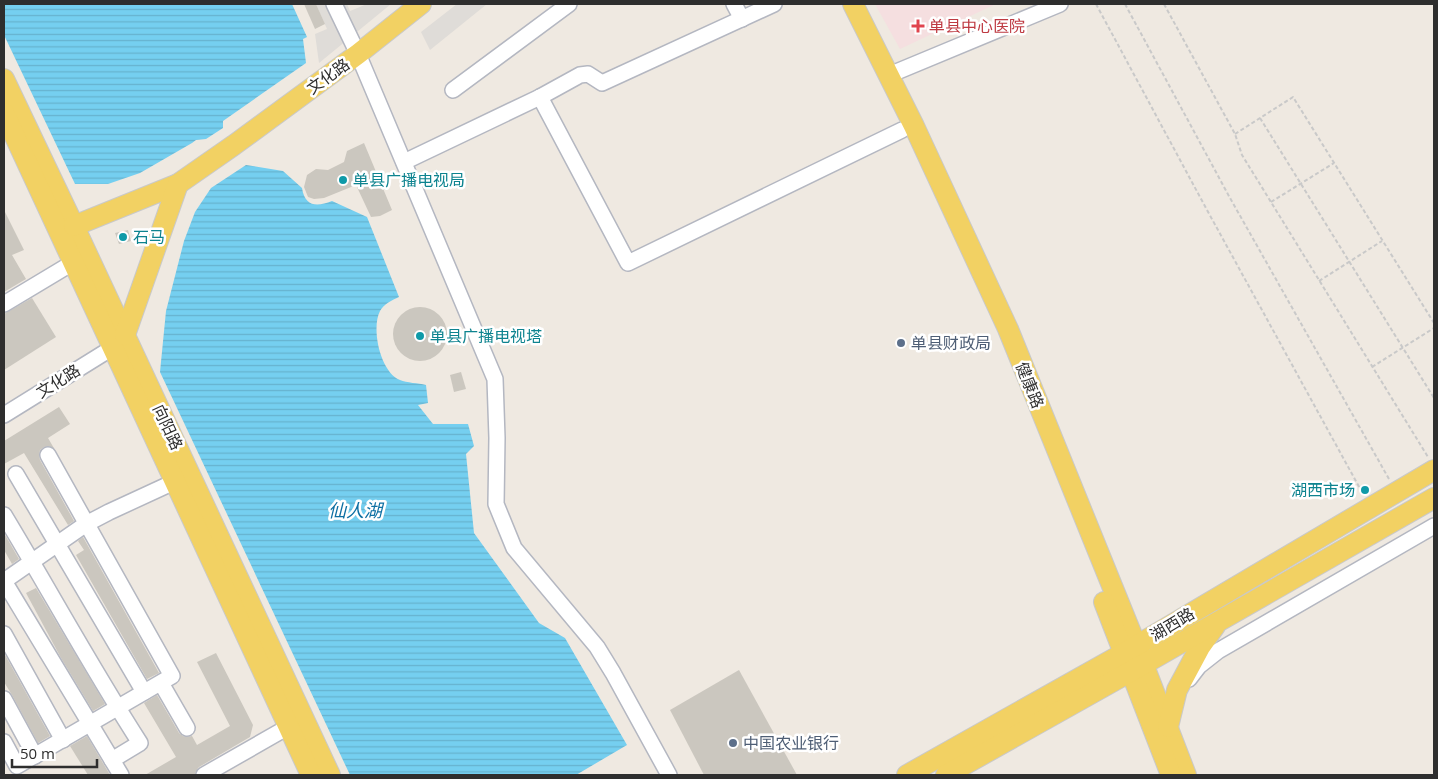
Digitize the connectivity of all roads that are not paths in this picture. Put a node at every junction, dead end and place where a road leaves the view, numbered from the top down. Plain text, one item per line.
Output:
1 (334, 4) edge
2 (421, 4) edge
3 (569, 4) edge
4 (734, 4) edge
5 (774, 4) edge
6 (840, 4) edge
7 (853, 4) edge
8 (1060, 4) edge
9 (742, 19) junction
10 (358, 54) junction
11 (890, 75) junction
12 (4, 79) edge
13 (453, 90) dead end
14 (540, 97) junction
15 (4, 113) edge
16 (902, 130) junction
17 (404, 162) junction
18 (178, 184) junction
19 (74, 226) junction
20 (74, 262) junction
21 (4, 304) edge
22 (119, 342) junction
23 (4, 415) edge
24 (48, 455) dead end
25 (1432, 465) edge
26 (16, 474) dead end
27 (174, 482) junction
28 (1434, 498) edge
29 (4, 515) edge
30 (86, 524) junction
31 (1434, 526) edge
32 (57, 544) junction
33 (32, 561) junction
34 (4, 581) edge
35 (1217, 622) junction
36 (4, 634) edge
37 (1130, 649) junction
38 (1137, 668) junction
39 (161, 683) junction
40 (144, 692) junction
41 (4, 699) edge
42 (117, 708) junction
43 (90, 724) junction
44 (288, 727) junction
45 (187, 728) dead end
46 (1169, 731) junction
47 (63, 740) junction
48 (4, 742) edge
49 (36, 756) junction
50 (112, 760) junction
51 (20, 771) edge
52 (121, 775) edge
53 (204, 775) edge
54 (311, 775) edge
55 (330, 775) edge
56 (668, 775) edge
57 (907, 775) edge
58 (946, 775) edge
59 (1171, 775) edge
60 (1186, 775) edge

1 - 10 street
2 - 10 main road, 文化路
3 - 13 street
4 - 9 street
5 - 9 street
6 - 16 main road, 健康路
7 - 11 main road, 健康路
8 - 11 street
9 - 14 street
10 - 17 street
10 - 18 main road, 文化路
11 - 37 main road, 健康路
12 - 19 main road, 向阳路
14 - 16 street
14 - 17 street
15 - 20 main road, 向阳路
16 - 37 main road, 健康路
17 - 56 street
18 - 19 main road
18 - 22 main road
19 - 22 main road, 向阳路
20 - 21 street
20 - 22 main road, 向阳路
22 - 23 street, 文化路
22 - 27 main road, 向阳路
22 - 55 main road, 向阳路
24 - 30 street
25 - 37 main road, 湖西路
26 - 32 street
27 - 30 street
27 - 44 main road, 向阳路
28 - 35 main road, 湖西路
29 - 33 street
30 - 32 street
30 - 39 street
31 - 46 street
32 - 33 street
32 - 40 street
33 - 34 street
33 - 42 street
34 - 43 street
35 - 38 main road, 湖西路
35 - 46 main road
36 - 47 street
37 - 38 main road, 健康路
37 - 57 main road, 湖西路
38 - 46 main road, 健康路
38 - 58 main road, 湖西路
38 - 59 main road, 健康路
39 - 40 street
39 - 45 street
40 - 42 street
41 - 49 street
42 - 43 street
42 - 50 street
43 - 47 street
43 - 50 street
44 - 53 street
44 - 54 main road, 向阳路
46 - 60 main road, 健康路
47 - 49 street
48 - 51 street
49 - 51 street
50 - 52 street

